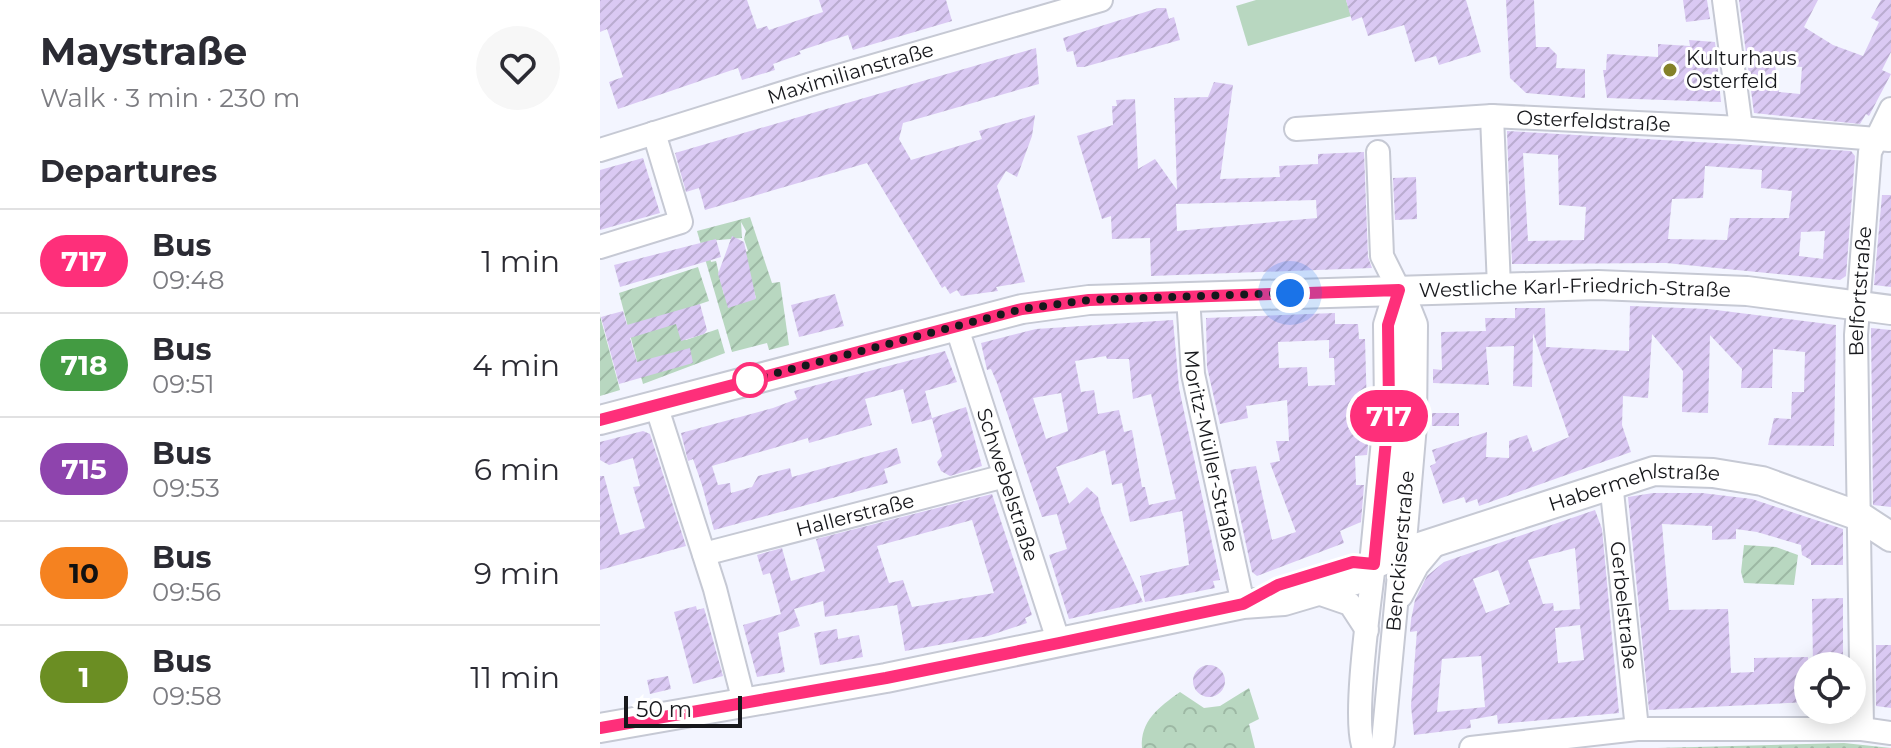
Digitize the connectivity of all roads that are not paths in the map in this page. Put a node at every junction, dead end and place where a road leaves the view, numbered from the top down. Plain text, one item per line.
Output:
1 (1101, 0) edge
2 (1724, 0) edge
3 (1048, 7) edge
4 (1891, 109) edge
5 (1492, 116) junction
6 (1741, 128) junction
7 (1296, 129) dead end
8 (654, 133) junction
9 (1883, 140) edge
10 (600, 150) edge
11 (1378, 152) dead end
12 (600, 247) edge
13 (1499, 287) junction
14 (1399, 290) junction
15 (1188, 297) junction
16 (1858, 306) junction
17 (1891, 310) edge
18 (956, 325) junction
19 (656, 405) junction
20 (600, 420) edge
21 (1005, 476) junction
22 (1859, 477) junction
23 (1611, 482) junction
24 (1814, 498) junction
25 (1406, 504) junction
26 (1859, 516) junction
27 (1891, 537) edge
28 (1445, 539) junction
29 (1401, 553) junction
30 (704, 554) junction
31 (1374, 564) junction
32 (1318, 593) junction
33 (1243, 604) junction
34 (1395, 608) junction
35 (1367, 630) junction
36 (1059, 643) junction
37 (744, 702) junction
38 (600, 728) edge
39 (1637, 729) junction
40 (1862, 729) junction
41 (1891, 733) edge
42 (1364, 748) edge
43 (1379, 748) edge
44 (1471, 748) edge

1 - 3 street, Maximilianstraße
2 - 6 street
3 - 8 street, Maximilianstraße
4 - 9 street, Belfortstraße
5 - 6 street, Osterfeldstraße
5 - 7 street, Osterfeldstraße
5 - 13 street
6 - 9 street, Osterfeldstraße
8 - 10 street, Maximilianstraße
8 - 12 street
9 - 16 street, Belfortstraße
11 - 14 street
13 - 14 main road, Westliche Karl-Friedrich-Straße
13 - 16 main road, Westliche Karl-Friedrich-Straße
14 - 15 main road, Westliche Karl-Friedrich-Straße
14 - 25 main road, Benckiserstraße
14 - 31 main road, Benckiserstraße
15 - 18 main road, Westliche Karl-Friedrich-Straße
15 - 33 street, Moritz-Müller-Straße
16 - 17 main road, Westliche Karl-Friedrich-Straße
16 - 22 street, Belfortstraße
18 - 19 main road, Westliche Karl-Friedrich-Straße
18 - 21 street, Schwebelstraße
19 - 20 main road, Westliche Karl-Friedrich-Straße
19 - 30 street
21 - 30 street, Hallerstraße
21 - 36 street, Schwebelstraße
22 - 24 street
22 - 26 street, Belfortstraße
23 - 24 main road, Habermehlstraße
23 - 28 main road, Habermehlstraße
23 - 39 street, Gerbelstraße
24 - 26 main road, Habermehlstraße
25 - 28 main road
25 - 29 main road, Benckiserstraße
26 - 27 main road, Habermehlstraße
26 - 40 street, Belfortstraße
28 - 29 main road, Habermehlstraße
28 - 34 street
29 - 31 main road, Habermehlstraße
29 - 34 street, Benckiserstraße
30 - 37 street
31 - 32 main road, Habermehlstraße
31 - 33 main road, Habermehlstraße
31 - 35 street, Benckiserstraße
32 - 33 main road, Habermehlstraße
32 - 35 street
33 - 36 main road, Habermehlstraße
34 - 43 street, Benckiserstraße
35 - 42 street, Benckiserstraße
36 - 37 main road, Habermehlstraße
37 - 38 main road, Habermehlstraße
39 - 40 street
39 - 44 street
40 - 41 street

